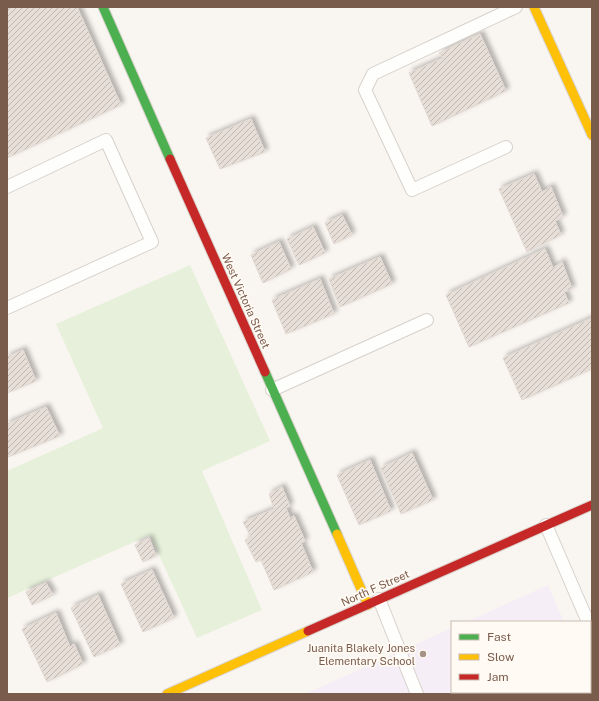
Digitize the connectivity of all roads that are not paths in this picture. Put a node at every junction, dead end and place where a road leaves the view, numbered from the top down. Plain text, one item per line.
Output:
1 (103, 7) edge
2 (516, 7) edge
3 (534, 7) edge
4 (592, 135) edge
5 (506, 148) dead end
6 (7, 187) edge
7 (7, 308) edge
8 (427, 320) dead end
9 (272, 390) junction
10 (592, 505) edge
11 (546, 525) junction
12 (379, 600) junction
13 (368, 605) junction
14 (588, 621) edge
15 (167, 694) edge
16 (417, 694) edge

1 - 9 street, West Victoria Street
2 - 5 lane
3 - 4 street
6 - 7 lane
8 - 9 lane
9 - 13 street, West Victoria Street
10 - 11 street, North F Street
11 - 12 street, North F Street
11 - 14 lane
12 - 13 street, North F Street
12 - 16 lane
13 - 15 street, North F Street

